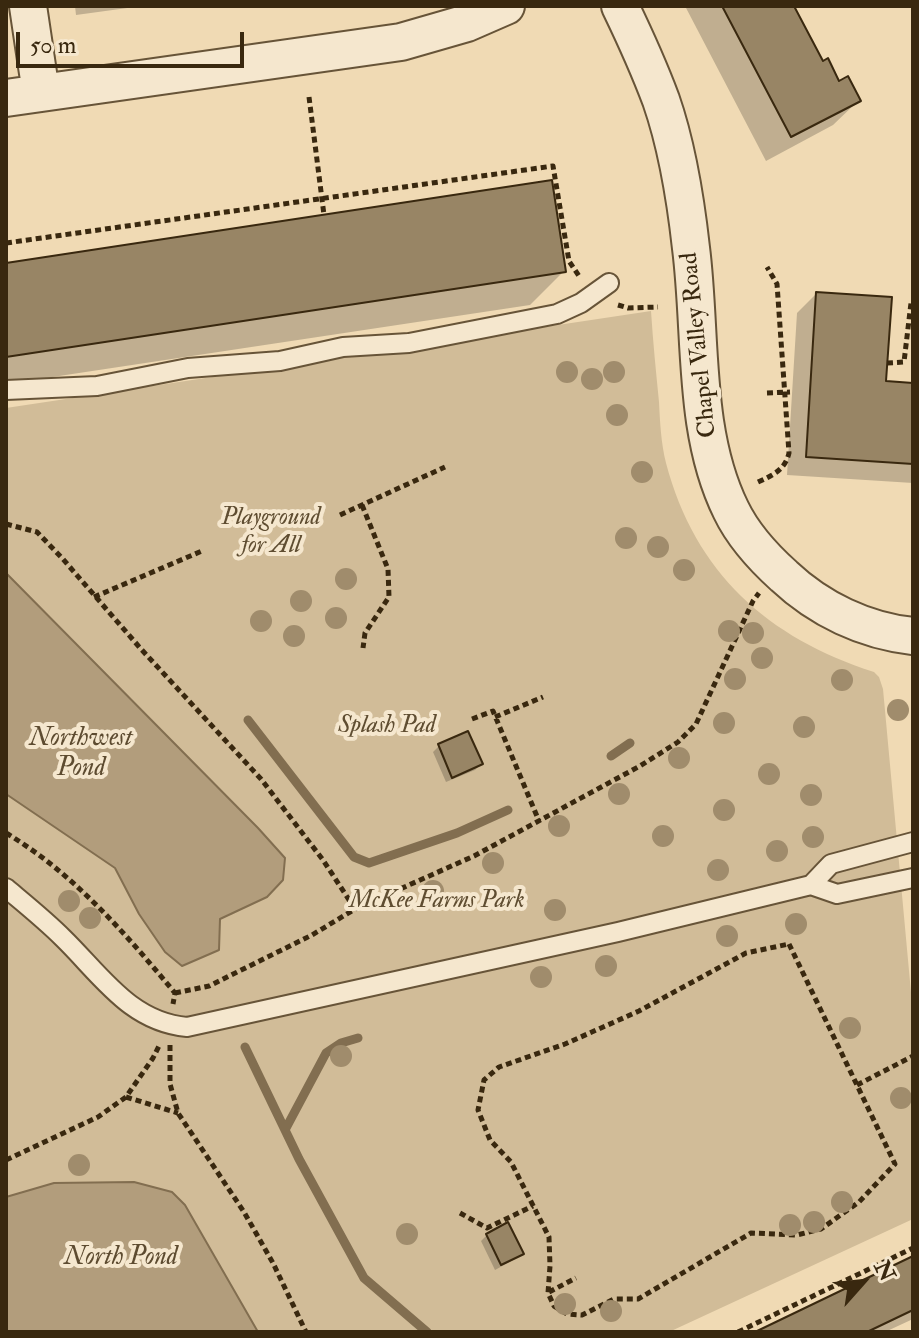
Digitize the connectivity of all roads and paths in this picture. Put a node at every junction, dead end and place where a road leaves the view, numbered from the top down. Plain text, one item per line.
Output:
1 (28, 6) edge
2 (506, 6) edge
3 (620, 6) edge
4 (24, 95) edge
5 (309, 97) dead end
6 (322, 199) junction
7 (324, 215) dead end
8 (6, 243) edge
9 (767, 267) dead end
10 (602, 288) junction
11 (913, 303) edge
12 (658, 307) dead end
13 (887, 363) dead end
14 (6, 390) edge
15 (788, 392) junction
16 (767, 393) dead end
17 (445, 467) dead end
18 (758, 482) dead end
19 (362, 505) junction
20 (340, 515) dead end
21 (6, 524) edge
22 (202, 551) dead end
23 (778, 570) junction
24 (94, 597) junction
25 (913, 636) edge
26 (363, 648) dead end
27 (543, 697) dead end
28 (495, 717) junction
29 (472, 719) dead end
30 (539, 821) junction
31 (6, 833) edge
32 (913, 842) edge
33 (913, 878) edge
34 (811, 885) junction
35 (6, 888) edge
36 (355, 909) junction
37 (170, 1025) junction
38 (913, 1056) edge
39 (857, 1085) junction
40 (126, 1097) junction
41 (178, 1113) junction
42 (6, 1160) edge
43 (533, 1206) junction
44 (460, 1213) dead end
45 (913, 1248) edge
46 (576, 1278) dead end
47 (548, 1293) junction
48 (306, 1332) edge
49 (738, 1332) edge

1 - 4 street
2 - 4 street
3 - 23 street, Chapel Valley Road
5 - 6 path
6 - 7 path
6 - 8 path
6 - 10 path
9 - 15 path
10 - 12 path
10 - 14 lane
11 - 13 path
15 - 16 path
15 - 18 path
17 - 19 path
19 - 20 path
19 - 26 path
21 - 24 path
22 - 24 path
23 - 25 street, Chapel Valley Road
23 - 30 path
24 - 36 path
27 - 28 path
28 - 29 path
28 - 30 path
30 - 36 path
31 - 36 path
32 - 34 lane
33 - 34 lane
34 - 37 lane
35 - 37 lane
37 - 40 path
37 - 41 path
38 - 39 path
39 - 43 path
39 - 47 path
40 - 41 path
40 - 42 path
41 - 48 path
43 - 44 path
43 - 47 path
45 - 49 path
46 - 47 path

